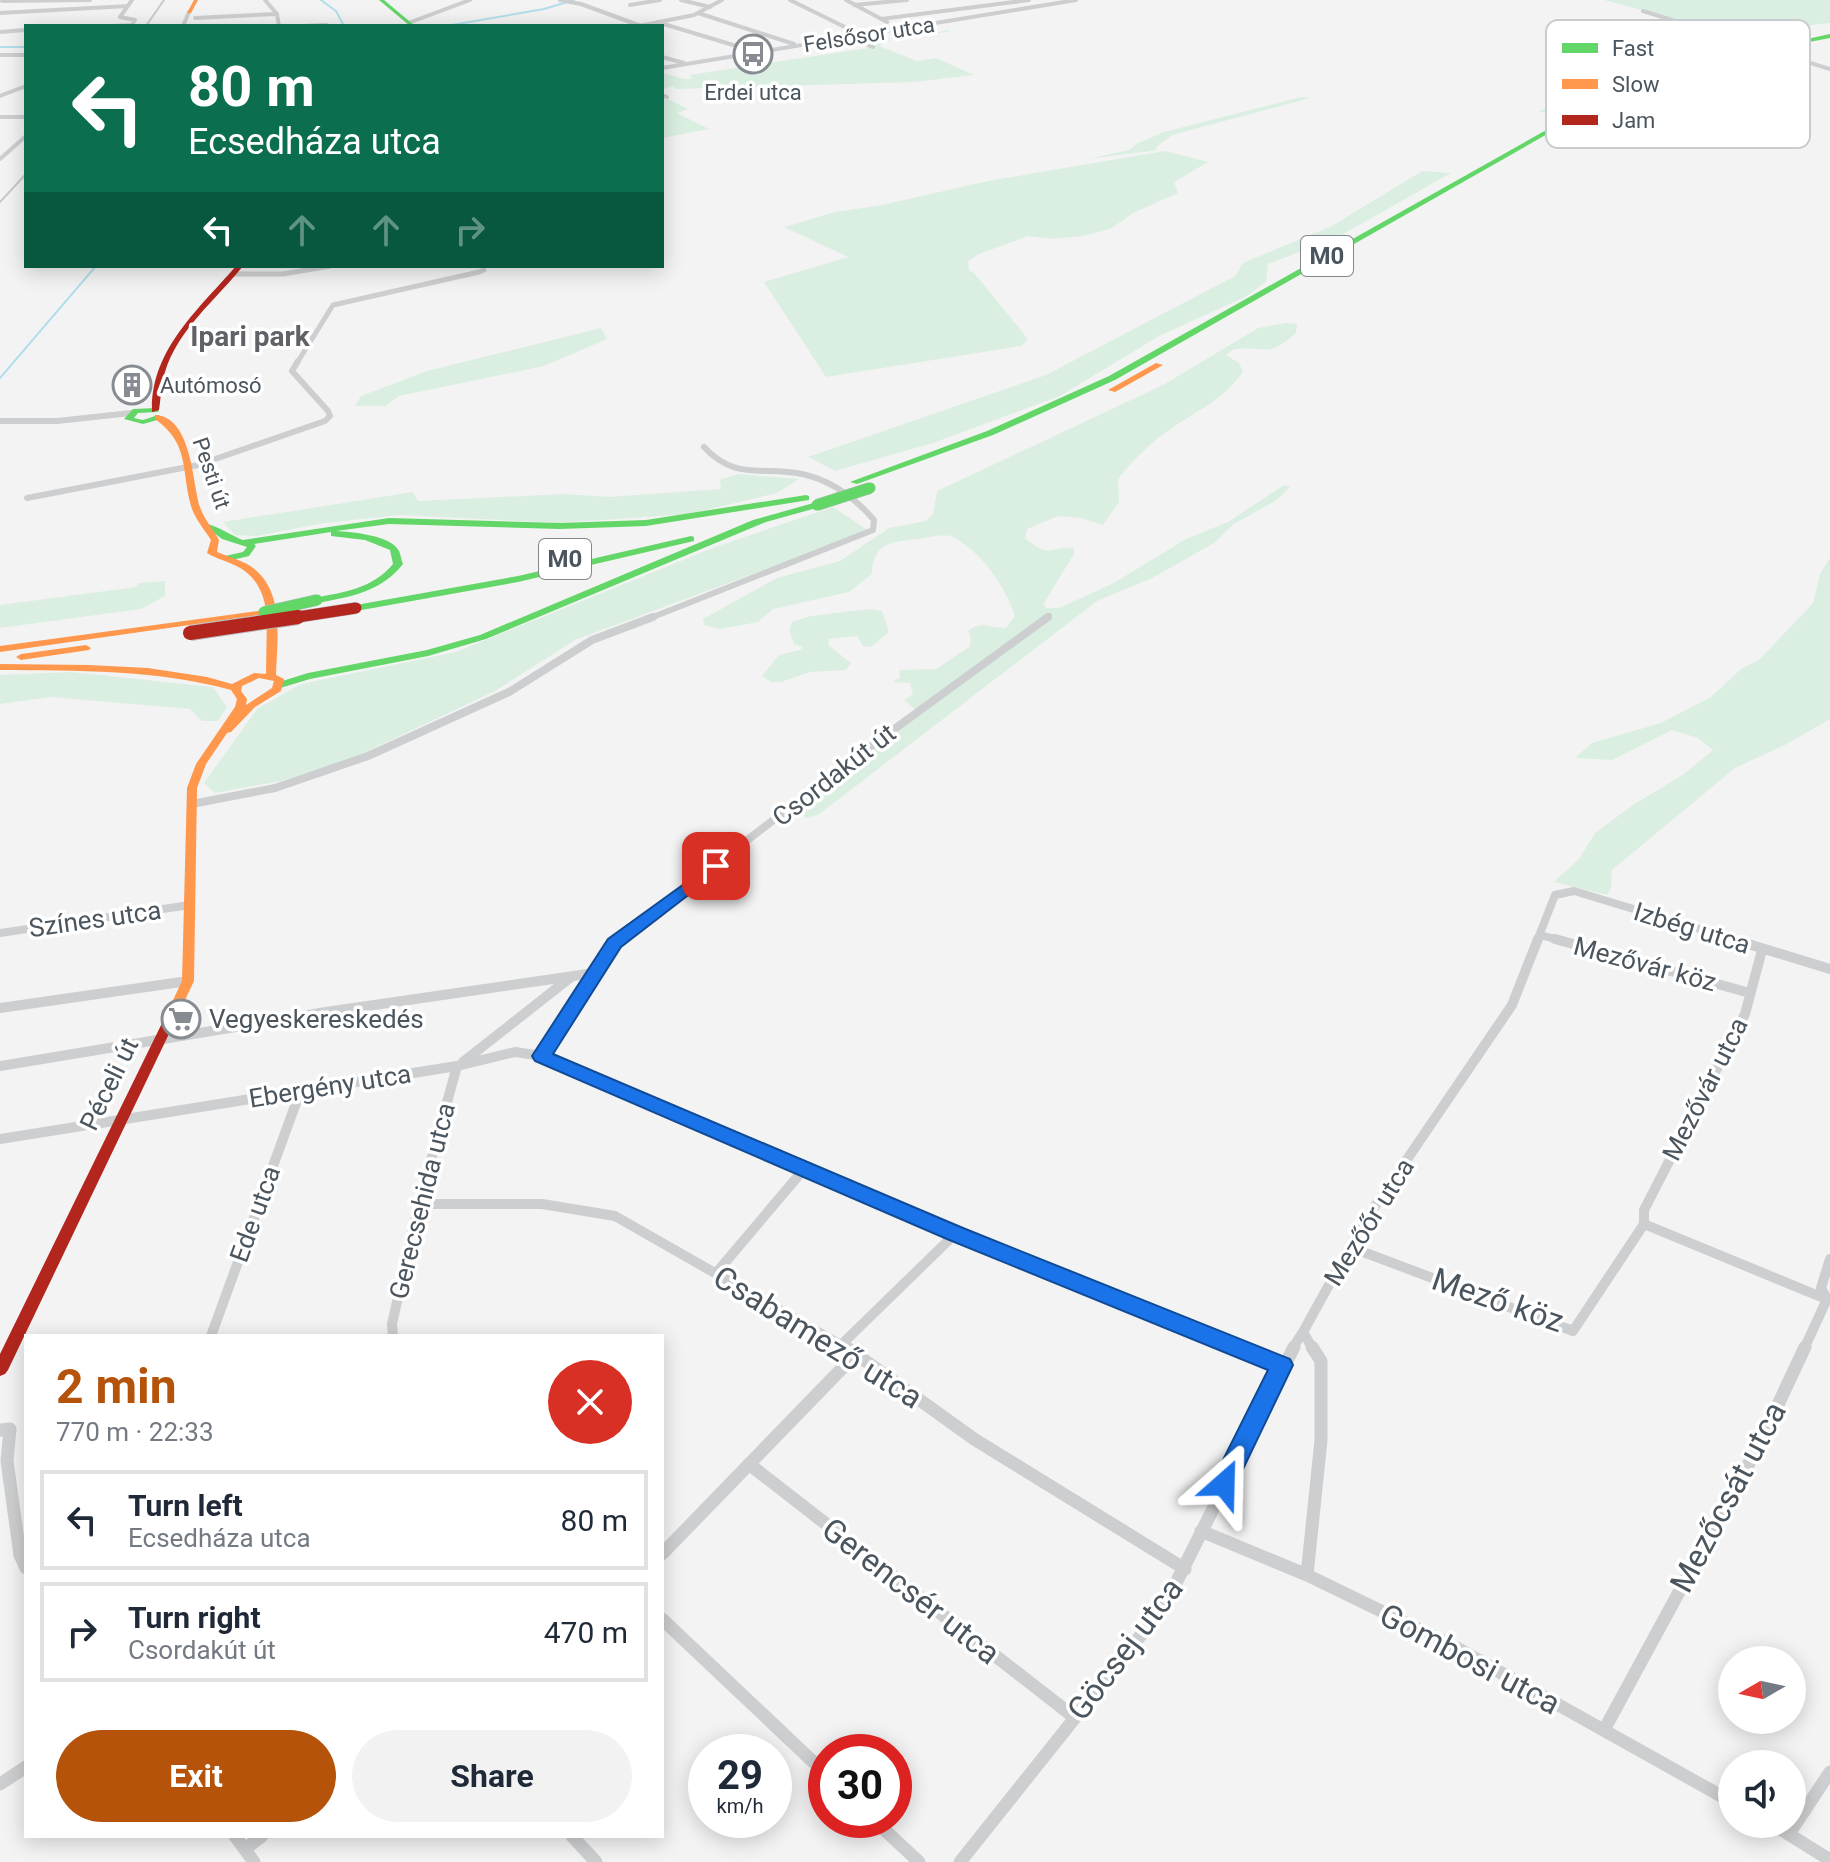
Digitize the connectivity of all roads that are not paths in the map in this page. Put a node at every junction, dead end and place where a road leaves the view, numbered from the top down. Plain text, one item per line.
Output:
1 (2, 0) edge
2 (69, 0) edge
3 (90, 0) edge
4 (132, 0) edge
5 (265, 0) edge
6 (381, 0) edge
7 (470, 0) edge
8 (660, 0) edge
9 (681, 0) edge
10 (722, 0) edge
11 (790, 0) edge
12 (846, 0) edge
13 (907, 0) edge
14 (1029, 0) edge
15 (1076, 0) edge
16 (564, 1) edge
17 (1050, 4) junction
18 (630, 5) dead end
19 (854, 5) junction
20 (128, 6) junction
21 (710, 7) junction
22 (1068, 11) dead end
23 (1643, 11) dead end
24 (0, 13) edge
25 (698, 13) junction
26 (191, 14) edge
27 (277, 14) junction
28 (220, 17) junction
29 (881, 19) junction
30 (1672, 20) edge
31 (657, 22) junction
32 (133, 24) edge
33 (219, 24) edge
34 (279, 24) edge
35 (412, 24) edge
36 (635, 24) edge
37 (648, 24) edge
38 (664, 24) edge
39 (664, 24) edge
40 (901, 29) junction
41 (24, 30) edge
42 (0, 32) edge
43 (861, 35) junction
44 (848, 37) junction
45 (1830, 38) edge
46 (1810, 42) edge
47 (797, 46) junction
48 (873, 47) dead end
49 (757, 52) junction
50 (0, 55) edge
51 (8, 55) junction
52 (24, 55) edge
53 (664, 58) edge
54 (0, 62) edge
55 (1810, 63) edge
56 (687, 64) junction
57 (664, 68) edge
58 (1830, 69) edge
59 (24, 87) edge
60 (0, 96) edge
61 (0, 117) edge
62 (24, 117) edge
63 (24, 138) edge
64 (1546, 142) edge
65 (0, 159) edge
66 (299, 268) edge
67 (320, 268) edge
68 (484, 268) edge
69 (237, 270) edge
70 (295, 273) junction
71 (146, 412) junction
72 (0, 421) edge
73 (704, 447) dead end
74 (190, 467) junction
75 (27, 498) dead end
76 (811, 501) junction
77 (763, 520) junction
78 (206, 524) junction
79 (246, 546) junction
80 (220, 552) junction
81 (252, 572) junction
82 (356, 603) junction
83 (264, 612) junction
84 (1049, 616) dead end
85 (188, 628) junction
86 (273, 643) junction
87 (0, 649) edge
88 (0, 661) edge
89 (0, 667) edge
90 (251, 677) junction
91 (272, 685) junction
92 (238, 691) junction
93 (227, 730) junction
94 (192, 804) junction
95 (1555, 895) joint
96 (190, 905) junction
97 (0, 933) edge
98 (1540, 935) junction
99 (1762, 950) junction
100 (1830, 969) edge
101 (594, 973) junction
102 (572, 977) junction
103 (188, 981) junction
104 (1750, 993) junction
105 (0, 1008) edge
106 (157, 1042) junction
107 (542, 1056) junction
108 (0, 1066) edge
109 (457, 1066) junction
110 (300, 1092) junction
111 (118, 1120) junction
112 (0, 1139) edge
113 (805, 1168) junction
114 (419, 1204) junction
115 (1644, 1224) junction
116 (955, 1234) junction
117 (1350, 1247) junction
118 (1830, 1259) edge
119 (717, 1272) junction
120 (1829, 1300) edge
121 (1303, 1332) junction
122 (212, 1334) edge
123 (393, 1334) edge
124 (842, 1344) junction
125 (855, 1355) junction
126 (1282, 1365) junction
127 (0, 1370) edge
128 (0, 1430) edge
129 (749, 1464) junction
130 (1201, 1531) junction
131 (664, 1552) edge
132 (24, 1564) edge
133 (1185, 1569) junction
134 (1307, 1575) junction
135 (664, 1621) edge
136 (1074, 1717) junction
137 (1604, 1730) junction
138 (808, 1757) edge
139 (24, 1768) edge
140 (1830, 1772) edge
141 (0, 1784) edge
142 (1718, 1794) edge
143 (1806, 1808) edge
144 (236, 1838) edge
145 (261, 1838) edge
146 (574, 1838) edge
147 (893, 1838) edge
148 (1795, 1838) edge
149 (250, 1856) edge
150 (1830, 1860) edge
151 (596, 1862) edge
152 (919, 1862) edge
153 (960, 1862) edge

1 - 2 street
2 - 3 street
4 - 20 street
5 - 27 street
6 - 35 main road
7 - 35 street
8 - 18 street
9 - 21 street
10 - 21 street
11 - 43 street
12 - 19 street
13 - 19 street
14 - 29 street
15 - 17 street, Felsősor utca
16 - 36 street
17 - 22 street
17 - 40 street, Felsősor utca
19 - 29 street
20 - 24 street
20 - 32 street
21 - 25 street
23 - 30 street
25 - 31 street
25 - 47 street
26 - 28 street
27 - 28 street
27 - 34 street
28 - 33 street
29 - 40 street
31 - 37 street
31 - 39 street
38 - 49 street
40 - 43 street, Felsősor utca
41 - 42 street
43 - 44 street, Felsősor utca
44 - 47 street, Felsősor utca
44 - 48 street
45 - 46 main road, M0, bridge
47 - 49 street, Felsősor utca
49 - 56 street, Felsősor utca
50 - 51 street
51 - 52 street
51 - 54 street
53 - 56 street
55 - 58 street
56 - 57 street, Felsősor utca
59 - 60 street
61 - 62 street
63 - 65 street
64 - 76 main road, M0, bridge
66 - 70 street
67 - 70 street
68 - 74 street
69 - 70 street
69 - 71 main road
71 - 72 street
71 - 74 main road, Pesti út
73 - 94 street
74 - 75 street
74 - 78 main road, Pesti út
76 - 77 main road, M0
76 - 79 main road
76 - 82 main road, M0
77 - 82 main road, M0
77 - 91 main road
78 - 79 main road
78 - 80 main road, Pesti út
79 - 80 main road
79 - 81 main road
79 - 83 main road, bridge
80 - 81 main road
81 - 86 main road
82 - 83 main road, M0, bridge
82 - 85 main road, M0, bridge
83 - 85 main road, M0
84 - 101 street, Csordakút út
85 - 87 main road, M0
85 - 88 main road, M0
86 - 90 main road
86 - 91 main road
89 - 92 main road
90 - 91 main road
90 - 92 main road
91 - 92 main road
91 - 93 main road
92 - 93 main road
93 - 94 main road, Péceli út
94 - 96 main road, Péceli út
95 - 98 street, Mezőőr utca
95 - 99 street, Izbég utca
96 - 97 street, Színes utca
96 - 103 main road, Péceli út
98 - 104 street, Mezővár köz
98 - 117 street, Mezőőr utca
99 - 100 street, Izbég utca
99 - 104 street, Mezővár utca
101 - 102 street
101 - 107 street, Csordakút út
102 - 106 street
102 - 109 street
103 - 105 street
103 - 106 main road, Péceli út
104 - 115 street, Mezővár utca
106 - 108 street
106 - 111 main road, Péceli út
107 - 109 street, Ebergény utca
107 - 113 street
109 - 110 street, Ebergény utca
109 - 114 street, Gerecsehida utca
110 - 111 street, Ebergény utca
110 - 122 street, Ede utca
111 - 112 street, Ebergény utca
111 - 127 main road, Péceli út
113 - 116 street
113 - 119 street
114 - 119 street, Csabamező utca
114 - 123 street, Gerecsehida utca
115 - 117 street, Mező köz
115 - 120 street
116 - 124 street
116 - 126 street
117 - 121 street, Mezőőr utca
118 - 120 street, Mezőcsát utca
119 - 124 street, Csabamező utca
120 - 137 street, Mezőcsát utca
121 - 126 street, Göcsej utca
121 - 134 street
124 - 125 street, Csabamező utca
125 - 129 street
125 - 133 street, Csabamező utca
126 - 130 street, Göcsej utca
128 - 132 street
129 - 131 street
129 - 136 street, Gerencsér utca
130 - 133 street, Göcsej utca
130 - 134 street, Gombosi utca
133 - 136 street, Göcsej utca
134 - 137 street, Gombosi utca
135 - 138 street
136 - 153 street, Göcsej utca
137 - 142 street, Gombosi utca
139 - 141 street
140 - 143 street
144 - 149 street
145 - 149 street
146 - 151 street
147 - 152 street
148 - 150 street

